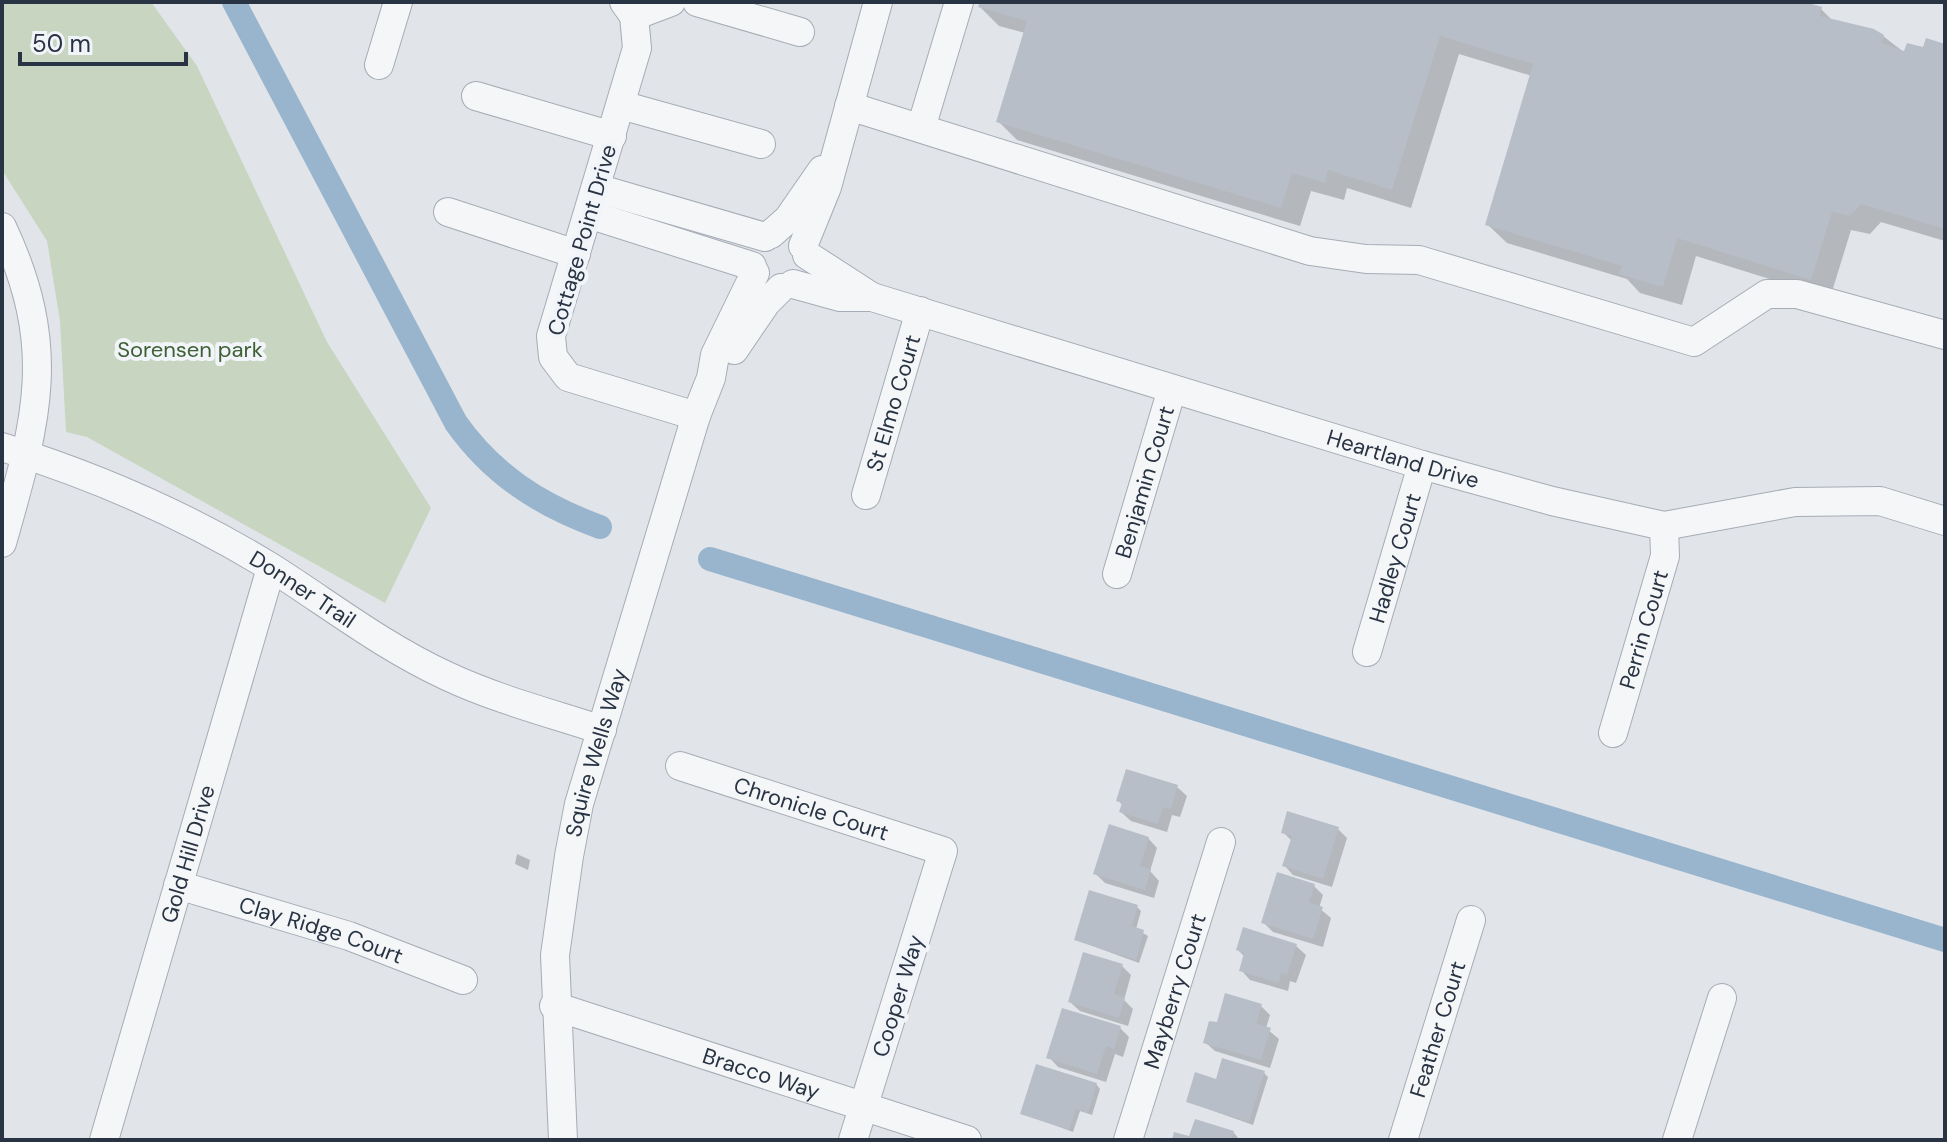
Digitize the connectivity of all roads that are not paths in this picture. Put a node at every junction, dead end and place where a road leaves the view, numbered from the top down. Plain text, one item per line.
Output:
1 (398, 2) edge
2 (671, 2) edge
3 (697, 2) edge
4 (878, 2) edge
5 (959, 2) edge
6 (629, 9) edge
7 (772, 12) edge
8 (800, 32) dead end
9 (379, 65) dead end
10 (476, 96) dead end
11 (621, 105) junction
12 (849, 106) junction
13 (921, 128) junction
14 (612, 136) junction
15 (761, 144) dead end
16 (834, 153) junction
17 (592, 201) junction
18 (448, 212) dead end
19 (673, 226) junction
20 (2, 227) edge
21 (768, 236) junction
22 (805, 251) junction
23 (576, 254) junction
24 (754, 269) junction
25 (787, 286) junction
26 (872, 297) junction
27 (920, 311) junction
28 (1945, 335) edge
29 (711, 378) junction
30 (1172, 389) junction
31 (696, 416) junction
32 (15, 451) edge
33 (1422, 465) junction
34 (866, 495) dead end
35 (1945, 521) edge
36 (1664, 526) junction
37 (2, 543) edge
38 (271, 568) junction
39 (1117, 574) dead end
40 (1367, 652) dead end
41 (602, 730) junction
42 (1613, 733) dead end
43 (680, 766) dead end
44 (1221, 842) dead end
45 (943, 851) joint
46 (178, 885) junction
47 (1471, 920) dead end
48 (463, 980) dead end
49 (1722, 998) dead end
50 (554, 1006) junction
51 (863, 1108) junction
52 (104, 1140) edge
53 (563, 1140) edge
54 (853, 1140) edge
55 (967, 1140) edge
56 (1128, 1140) edge
57 (1403, 1140) edge
58 (1677, 1140) edge

1 - 9 street
2 - 6 street, Cottage Point Drive
3 - 7 street
4 - 12 street
5 - 13 street
6 - 11 street, Cottage Point Drive
7 - 8 street
10 - 14 street
11 - 14 street, Cottage Point Drive
11 - 15 street
12 - 13 street
12 - 16 street
13 - 28 street
14 - 17 street, Cottage Point Drive
16 - 21 street
16 - 22 street
17 - 19 street
17 - 23 street, Cottage Point Drive
18 - 23 street
19 - 21 street
19 - 24 street
20 - 32 street
21 - 22 street
21 - 24 street
22 - 25 street
22 - 26 street, Heartland Drive
23 - 31 street, Cottage Point Drive
24 - 25 street
24 - 29 street, Squire Wells Way
25 - 26 street, Heartland Drive
25 - 29 street, Squire Wells Way
26 - 27 street, Heartland Drive
27 - 30 street, Heartland Drive
27 - 34 street, St Elmo Court
29 - 31 street, Squire Wells Way
30 - 33 street, Heartland Drive
30 - 39 street, Benjamin Court
31 - 41 street, Squire Wells Way
32 - 37 street
32 - 38 street, Donner Trail
33 - 36 street, Heartland Drive
33 - 40 street, Hadley Court
35 - 36 street, Heartland Drive
36 - 42 street, Perrin Court
38 - 41 street, Donner Trail
38 - 46 street, Gold Hill Drive
41 - 50 street, Squire Wells Way
43 - 45 street, Chronicle Court
44 - 56 street, Mayberry Court
45 - 51 street, Cooper Way
46 - 48 street, Clay Ridge Court
46 - 52 street, Gold Hill Drive
47 - 57 street, Feather Court
49 - 58 street
50 - 51 street, Bracco Way
50 - 53 street, Squire Wells Way
51 - 54 street, Cooper Way
51 - 55 street, Bracco Way

